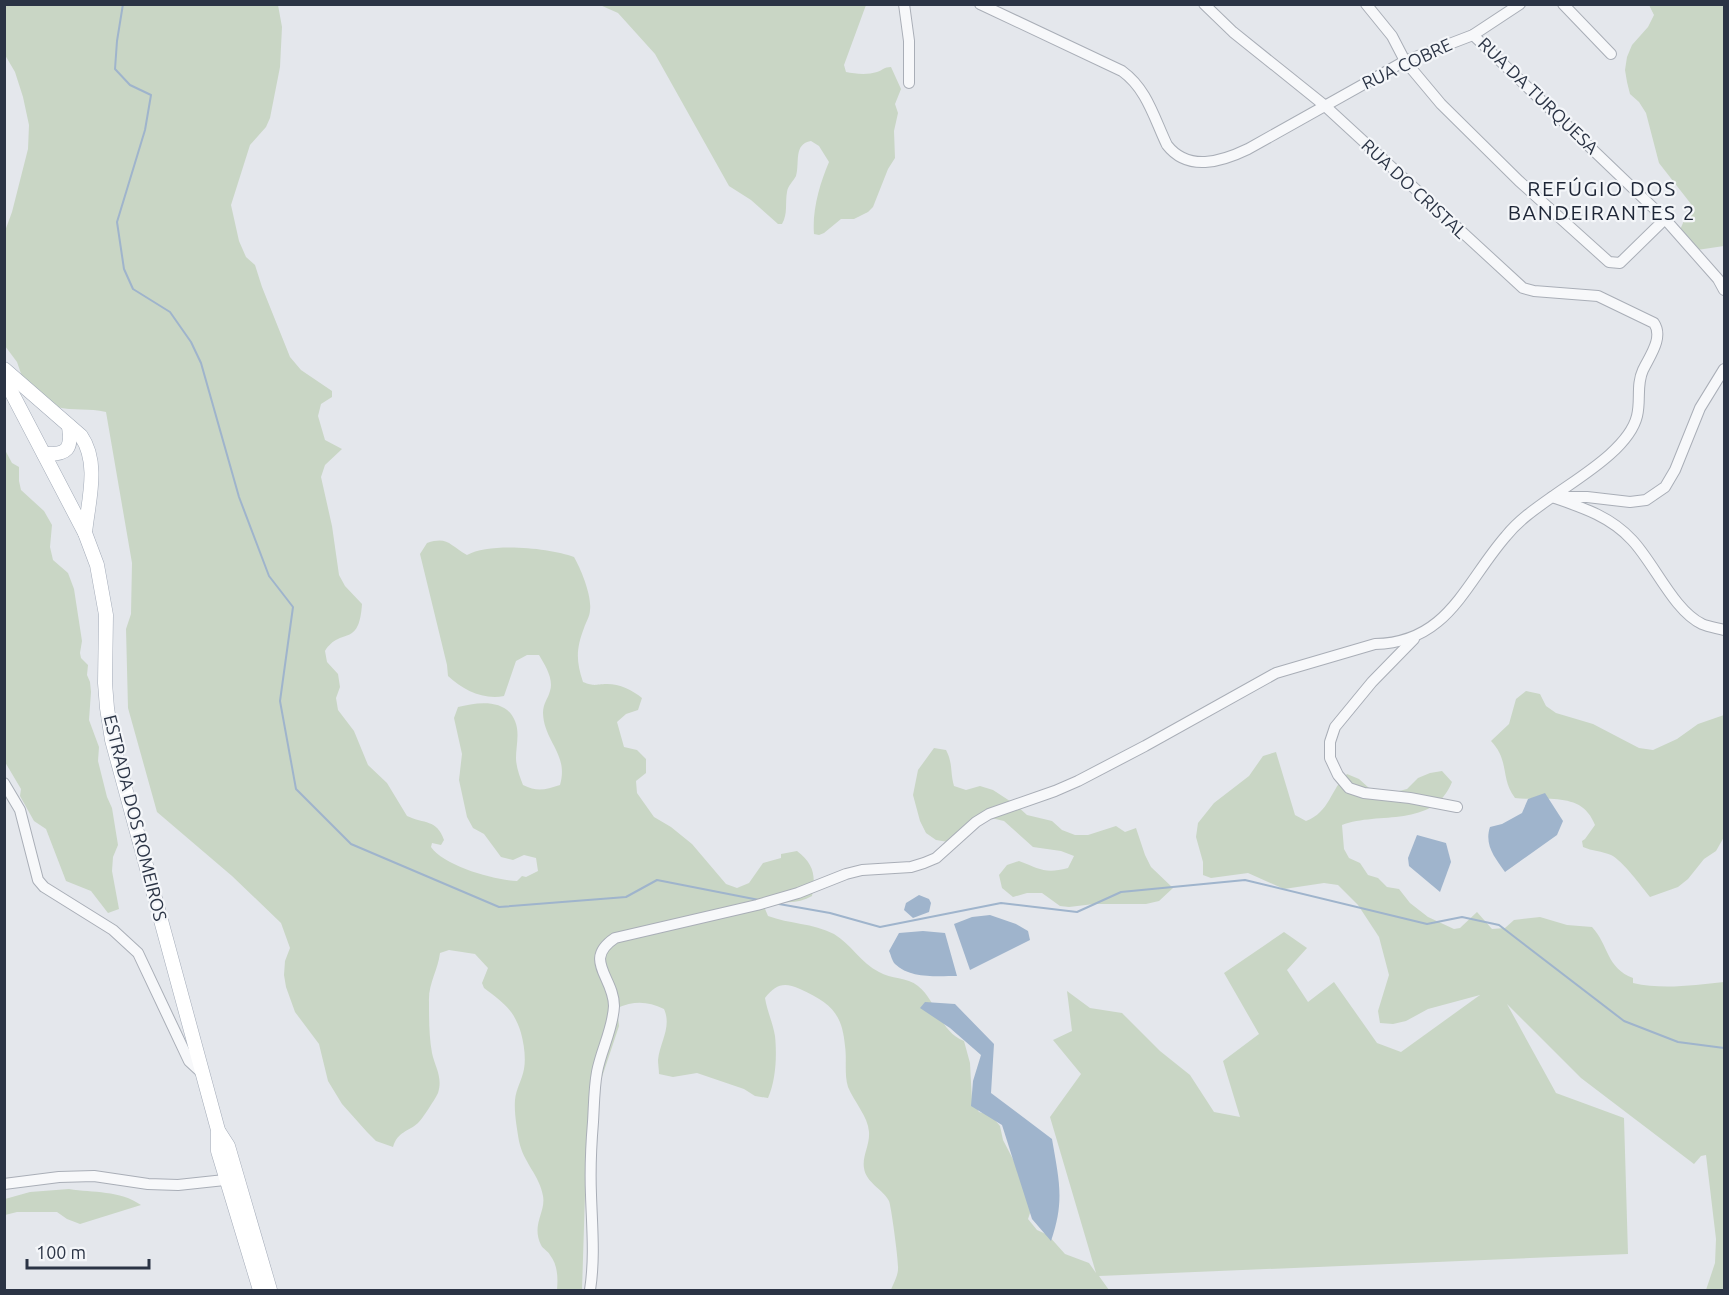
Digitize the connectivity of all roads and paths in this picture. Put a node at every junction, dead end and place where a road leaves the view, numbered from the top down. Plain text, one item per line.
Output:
1 (904, 4) edge
2 (980, 4) edge
3 (1204, 4) edge
4 (1366, 4) edge
5 (1563, 4) edge
6 (1514, 6) edge
7 (1473, 35) junction
8 (1611, 54) dead end
9 (1405, 61) junction
10 (909, 83) dead end
11 (1324, 105) junction
12 (1665, 219) junction
13 (1725, 290) edge
14 (4, 369) edge
15 (1725, 369) edge
16 (4, 378) edge
17 (69, 426) junction
18 (44, 454) junction
19 (1551, 498) junction
20 (85, 533) junction
21 (1725, 630) edge
22 (1417, 637) junction
23 (4, 783) edge
24 (1457, 807) dead end
25 (203, 1074) junction
26 (232, 1179) junction
27 (4, 1184) edge
28 (260, 1290) edge
29 (270, 1290) edge
30 (590, 1290) edge

1 - 10 street
2 - 11 street, RUA COBRE
3 - 11 street, RUA DO CRISTAL
4 - 9 street
5 - 8 street
6 - 7 street, RUA COBRE
7 - 9 street, RUA COBRE
7 - 12 street, RUA DA TURQUESA
9 - 11 street, RUA COBRE
9 - 12 street
11 - 19 street, RUA DO CRISTAL
12 - 13 street, RUA DA TURQUESA
14 - 17 main road
15 - 19 street
16 - 18 main road, ESTRADA DOS ROMEIROS
17 - 18 main road
17 - 20 main road
18 - 20 main road, ESTRADA DOS ROMEIROS
19 - 21 street
19 - 22 street
20 - 25 main road, ESTRADA DOS ROMEIROS
22 - 24 street
22 - 30 street
23 - 25 street
25 - 26 main road, ESTRADA DOS ROMEIROS
26 - 27 street
26 - 28 main road, ESTRADA DOS ROMEIROS
26 - 29 main road, ESTRADA DOS ROMEIROS

